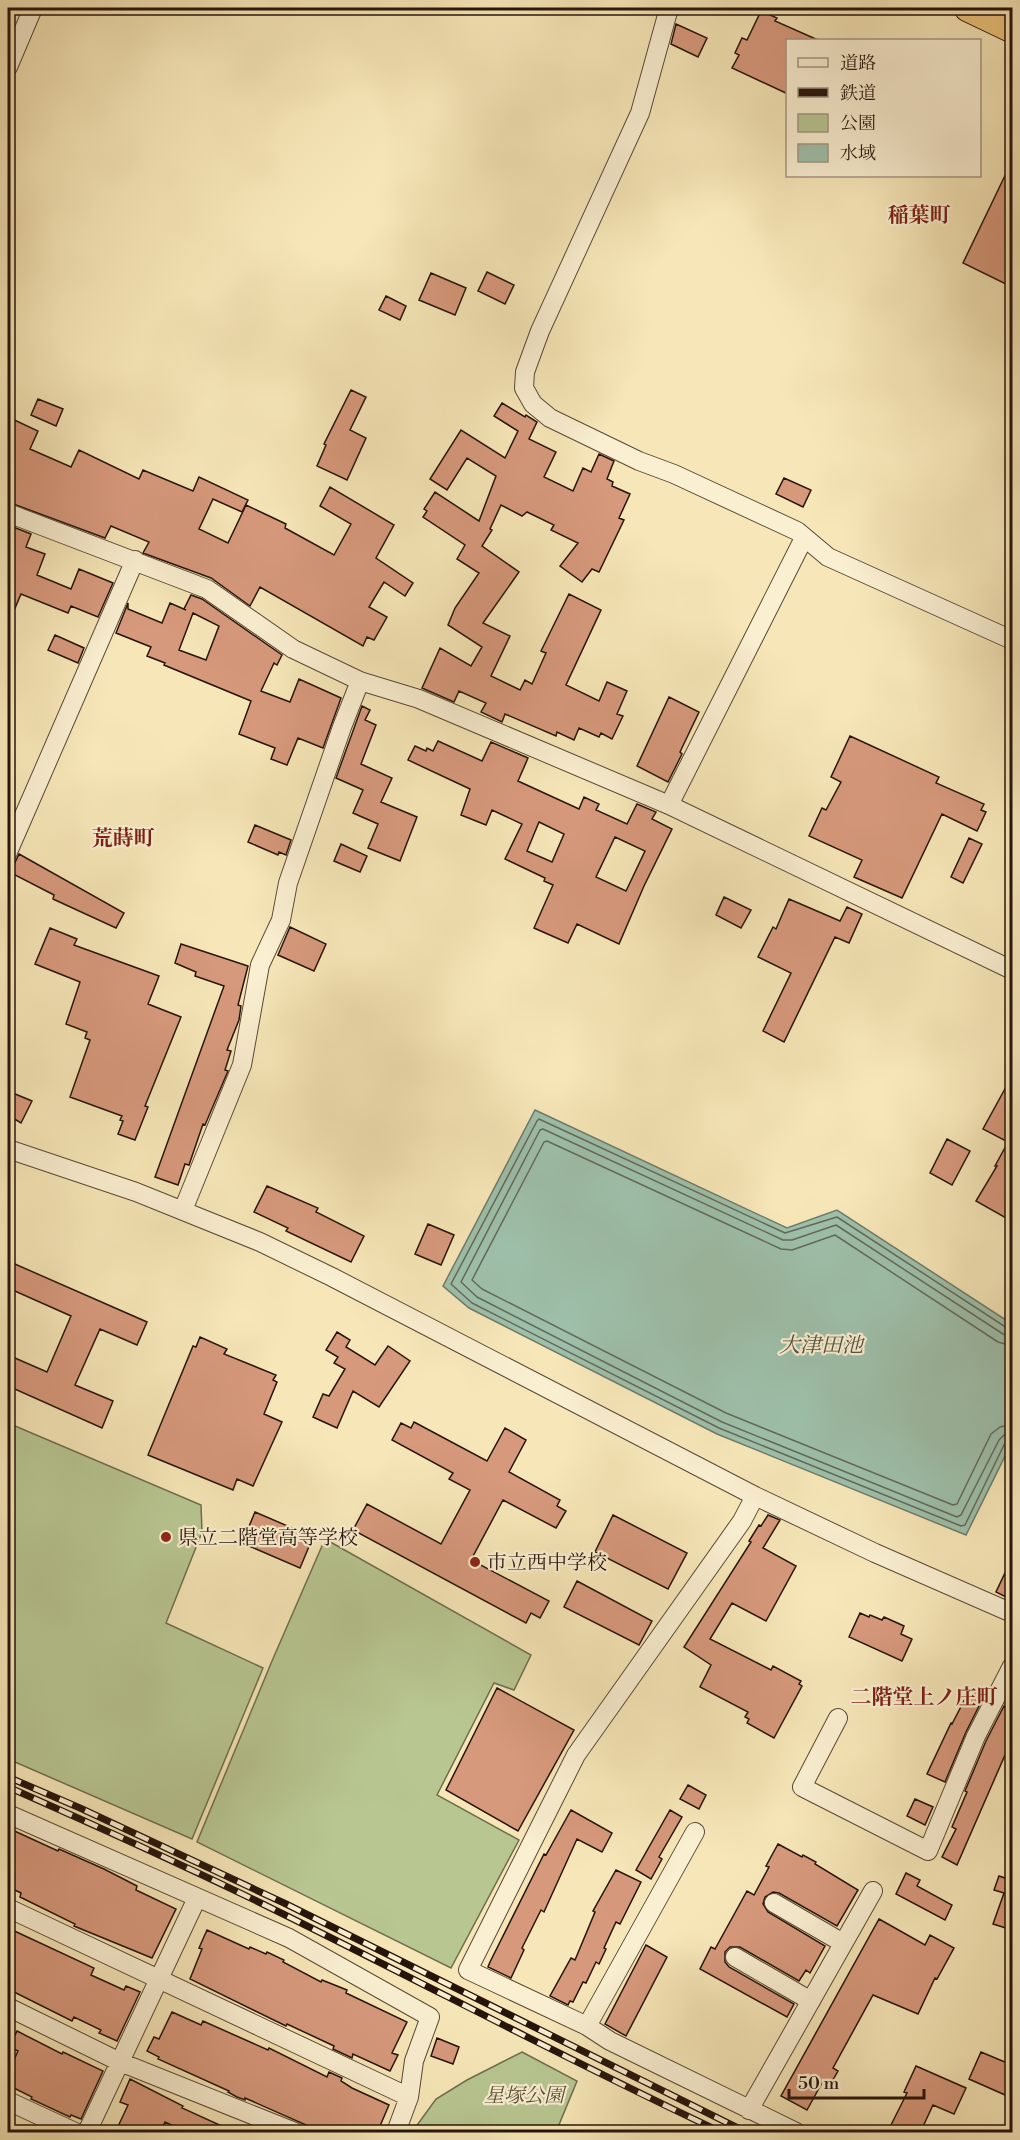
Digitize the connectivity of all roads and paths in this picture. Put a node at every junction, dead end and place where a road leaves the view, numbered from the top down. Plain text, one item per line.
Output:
1 (33, 8) edge
2 (669, 8) edge
3 (968, 8) edge
4 (1012, 28) edge
5 (8, 67) edge
6 (8, 513) edge
7 (804, 538) junction
8 (135, 560) junction
9 (1012, 640) edge
10 (360, 681) junction
11 (669, 805) junction
12 (8, 852) edge
13 (1012, 970) edge
14 (8, 1149) edge
15 (183, 1210) junction
16 (755, 1496) junction
17 (1012, 1613) edge
18 (1012, 1666) edge
19 (838, 1718) dead end
20 (8, 1814) edge
21 (695, 1832) dead end
22 (873, 1891) dead end
23 (197, 1898) junction
24 (774, 1903) dead end
25 (8, 1908) edge
26 (843, 1943) junction
27 (735, 1957) dead end
28 (159, 1979) junction
29 (811, 2001) junction
30 (8, 2007) edge
31 (587, 2026) junction
32 (120, 2062) junction
33 (409, 2097) junction
34 (8, 2101) edge
35 (749, 2110) junction
36 (75, 2133) edge
37 (87, 2133) edge
38 (295, 2133) edge
39 (396, 2133) edge
40 (796, 2133) edge

1 - 5 street
2 - 7 street
3 - 4 highway
6 - 8 street
7 - 9 street
7 - 11 street
8 - 10 street
8 - 12 street
10 - 11 street
10 - 15 street
11 - 13 street
14 - 15 street
15 - 16 street
16 - 17 street
16 - 31 street
18 - 19 street
20 - 23 street
21 - 31 street
22 - 26 street
23 - 28 street
23 - 33 street
24 - 26 street
25 - 28 street
26 - 29 street
27 - 29 street
28 - 32 street
28 - 33 street
29 - 35 street
30 - 32 street
31 - 35 street
32 - 37 street
32 - 38 street
33 - 39 street
34 - 36 street
35 - 40 street

